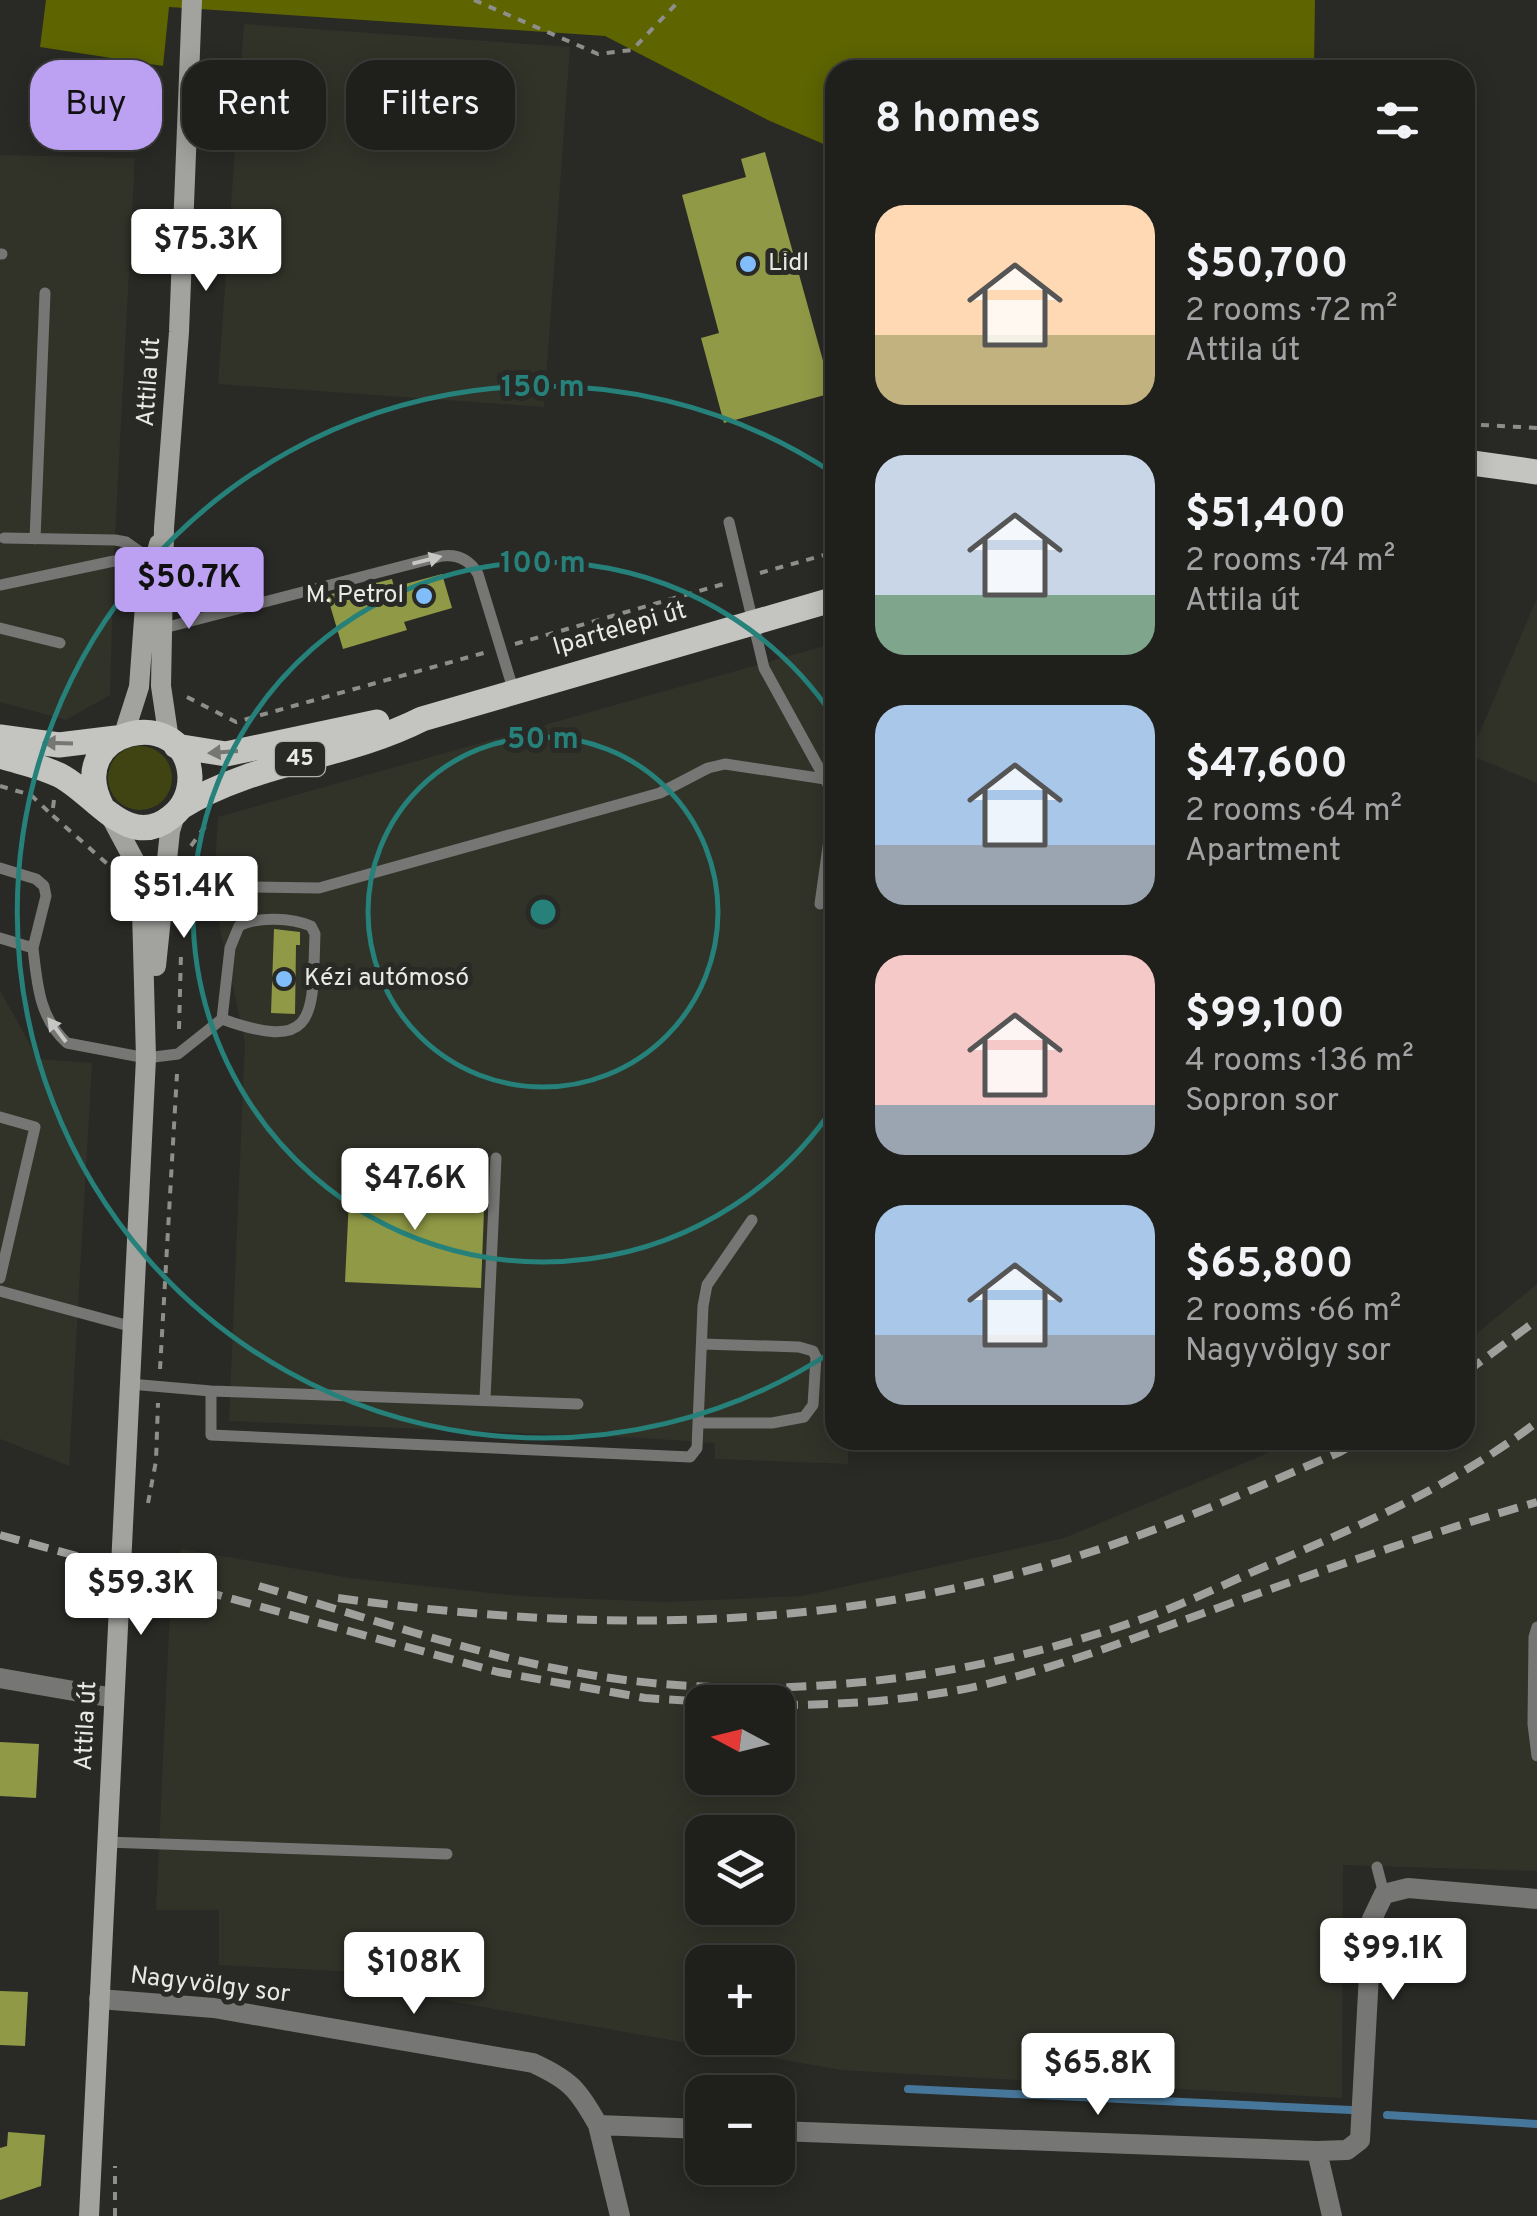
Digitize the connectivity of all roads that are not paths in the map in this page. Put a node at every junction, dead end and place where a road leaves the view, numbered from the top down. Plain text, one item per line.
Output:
1 (192, 0) edge
2 (45, 293) dead end
3 (1475, 463) edge
4 (1537, 472) edge
5 (730, 522) dead end
6 (4, 538) dead end
7 (34, 539) junction
8 (158, 561) junction
9 (0, 585) edge
10 (825, 602) edge
11 (754, 623) junction
12 (0, 628) edge
13 (164, 628) junction
14 (60, 643) dead end
15 (514, 692) junction
16 (422, 719) junction
17 (0, 736) edge
18 (120, 736) junction
19 (173, 743) junction
20 (0, 756) edge
21 (825, 778) joint
22 (178, 811) junction
23 (107, 812) junction
24 (0, 868) edge
25 (825, 885) edge
26 (164, 889) junction
27 (820, 904) dead end
28 (0, 938) edge
29 (33, 948) junction
30 (222, 1020) junction
31 (146, 1058) junction
32 (0, 1117) edge
33 (496, 1158) dead end
34 (752, 1220) dead end
35 (0, 1278) edge
36 (0, 1291) edge
37 (133, 1327) junction
38 (702, 1344) junction
39 (130, 1384) junction
40 (211, 1391) junction
41 (485, 1399) junction
42 (578, 1404) dead end
43 (699, 1424) junction
44 (1537, 1628) edge
45 (0, 1678) edge
46 (114, 1698) junction
47 (1537, 1756) edge
48 (106, 1842) junction
49 (447, 1854) dead end
50 (1377, 1867) dead end
51 (1384, 1894) junction
52 (1537, 1898) edge
53 (99, 1999) junction
54 (598, 2125) junction
55 (685, 2128) edge
56 (795, 2133) edge
57 (1316, 2151) junction
58 (89, 2216) edge
59 (620, 2216) edge
60 (1332, 2216) edge

1 - 8 main road, Attila út
2 - 7 lane
3 - 4 main road
5 - 11 lane
6 - 7 lane
7 - 8 lane
8 - 9 lane
8 - 13 main road, Attila út
8 - 18 main road, Attila út
10 - 11 main road, Ipartelepi út / 45
11 - 15 main road, Ipartelepi út / 45
11 - 21 lane
12 - 14 lane
13 -> 15 lane
13 - 19 main road, Attila út
15 - 16 main road, Ipartelepi út / 45
16 -> 19 main road, 45
16 - 22 main road, 45
18 -> 17 main road, 45
18 - 19 main road, 45
18 - 23 main road
19 - 22 main road
20 - 23 main road, 45
21 - 26 lane
22 - 23 main road, 45
22 - 26 main road, Attila út
23 - 31 main road, Attila út
24 - 29 lane
25 - 27 lane
26 - 31 main road, Attila út
28 - 29 lane
31 -> 29 lane
30 - 30 lane
30 - 31 lane
31 - 37 main road, Attila út
32 - 35 lane
33 - 41 lane
34 - 38 lane
36 - 37 lane
37 - 39 main road, Attila út
38 - 43 lane
38 - 43 lane
39 - 40 lane
39 - 46 main road, Attila út
40 - 41 lane
40 - 43 lane
41 - 42 lane
44 - 47 lane
45 - 46 street
46 - 48 main road, Attila út
48 - 49 lane
48 - 53 main road, Attila út
50 - 51 lane
51 - 52 street
51 - 57 street
53 - 54 street, Nagyvölgy sor
53 - 58 main road, Attila út
54 - 55 street
54 - 59 street
56 - 57 street
57 - 60 street

